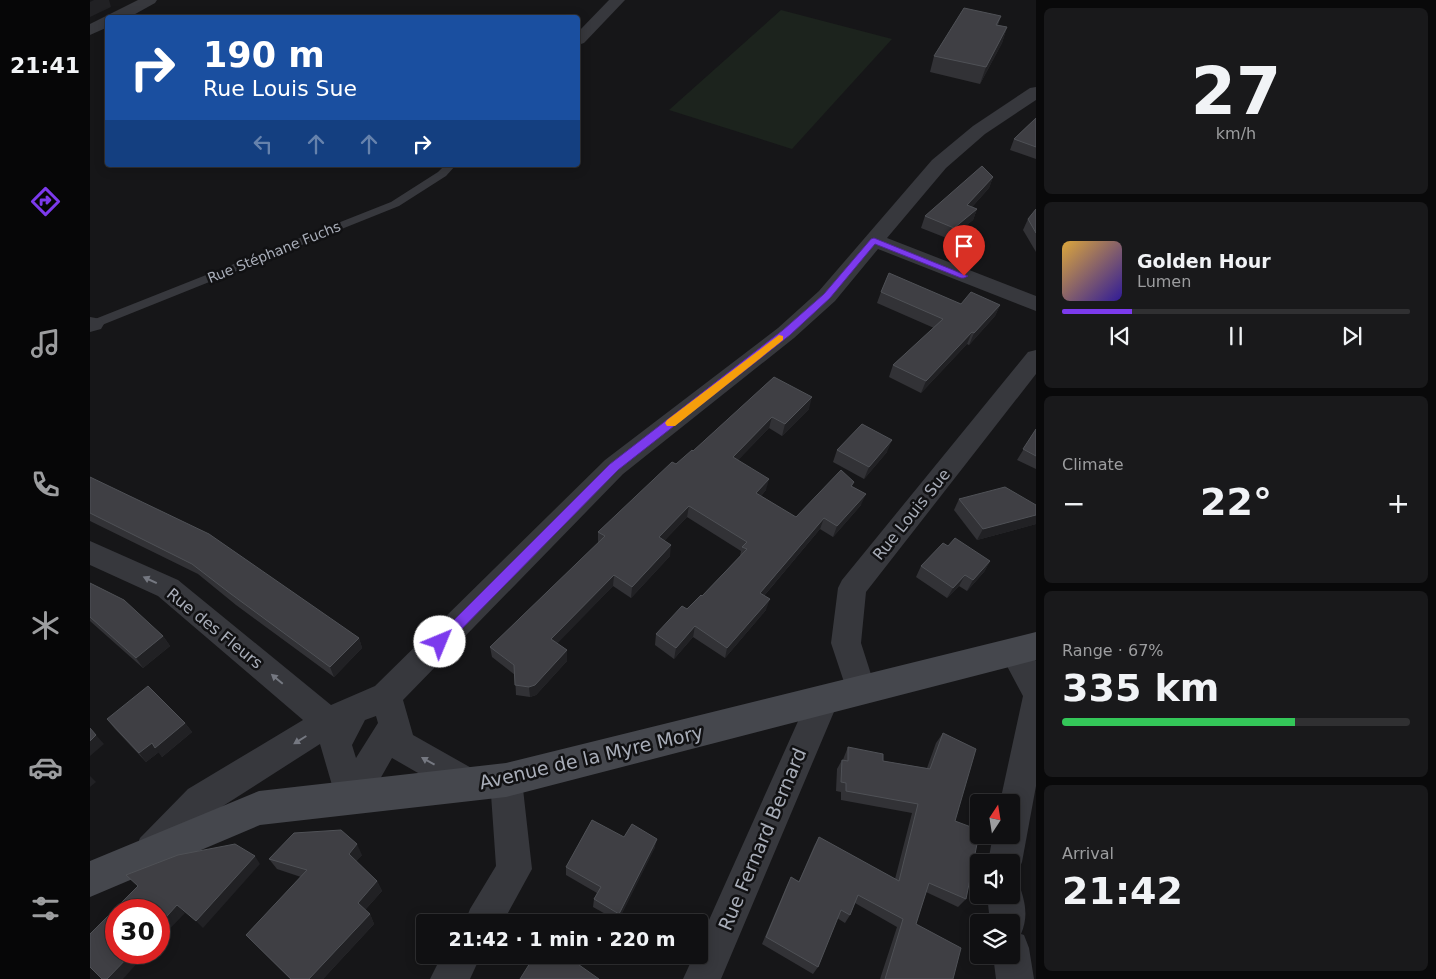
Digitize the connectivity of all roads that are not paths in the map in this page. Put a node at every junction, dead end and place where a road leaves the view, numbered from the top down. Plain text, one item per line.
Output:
1 (150, 0) edge
2 (618, 0) edge
3 (121, 15) edge
4 (105, 22) edge
5 (90, 30) edge
6 (580, 38) edge
7 (1036, 92) edge
8 (449, 167) edge
9 (874, 240) junction
10 (1036, 304) edge
11 (92, 324) edge
12 (1036, 358) edge
13 (90, 552) edge
14 (1025, 649) edge
15 (861, 690) junction
16 (1036, 690) edge
17 (823, 700) junction
18 (1036, 701) edge
19 (390, 711) junction
20 (341, 716) junction
21 (506, 780) junction
22 (470, 785) junction
23 (1018, 794) edge
24 (352, 798) junction
25 (148, 854) junction
26 (90, 879) edge
27 (488, 914) edge
28 (458, 964) edge
29 (1013, 964) edge
30 (449, 979) edge
31 (702, 979) edge
32 (1015, 979) edge

1 - 3 street
2 - 6 street
4 - 5 street
7 - 9 street
8 - 11 lane, Rue Stéphane Fuchs
9 - 10 street
9 - 19 street
12 - 15 street, Rue Louis Sue
20 -> 13 street, Rue des Fleurs
14 - 15 street, Avenue de la Myre Mory
14 - 16 street
15 - 17 street, Avenue de la Myre Mory
17 - 21 street, Avenue de la Myre Mory
17 - 31 street, Rue Fernard Bernard
18 - 23 street
19 - 20 street
22 -> 19 street
19 - 24 street
20 - 24 street
20 -> 25 street
21 - 22 street, Avenue de la Myre Mory
21 - 27 street
22 - 24 street, Avenue de la Myre Mory
24 - 25 street, Avenue de la Myre Mory
25 - 26 street, Avenue de la Myre Mory
28 - 30 street
29 - 32 street

